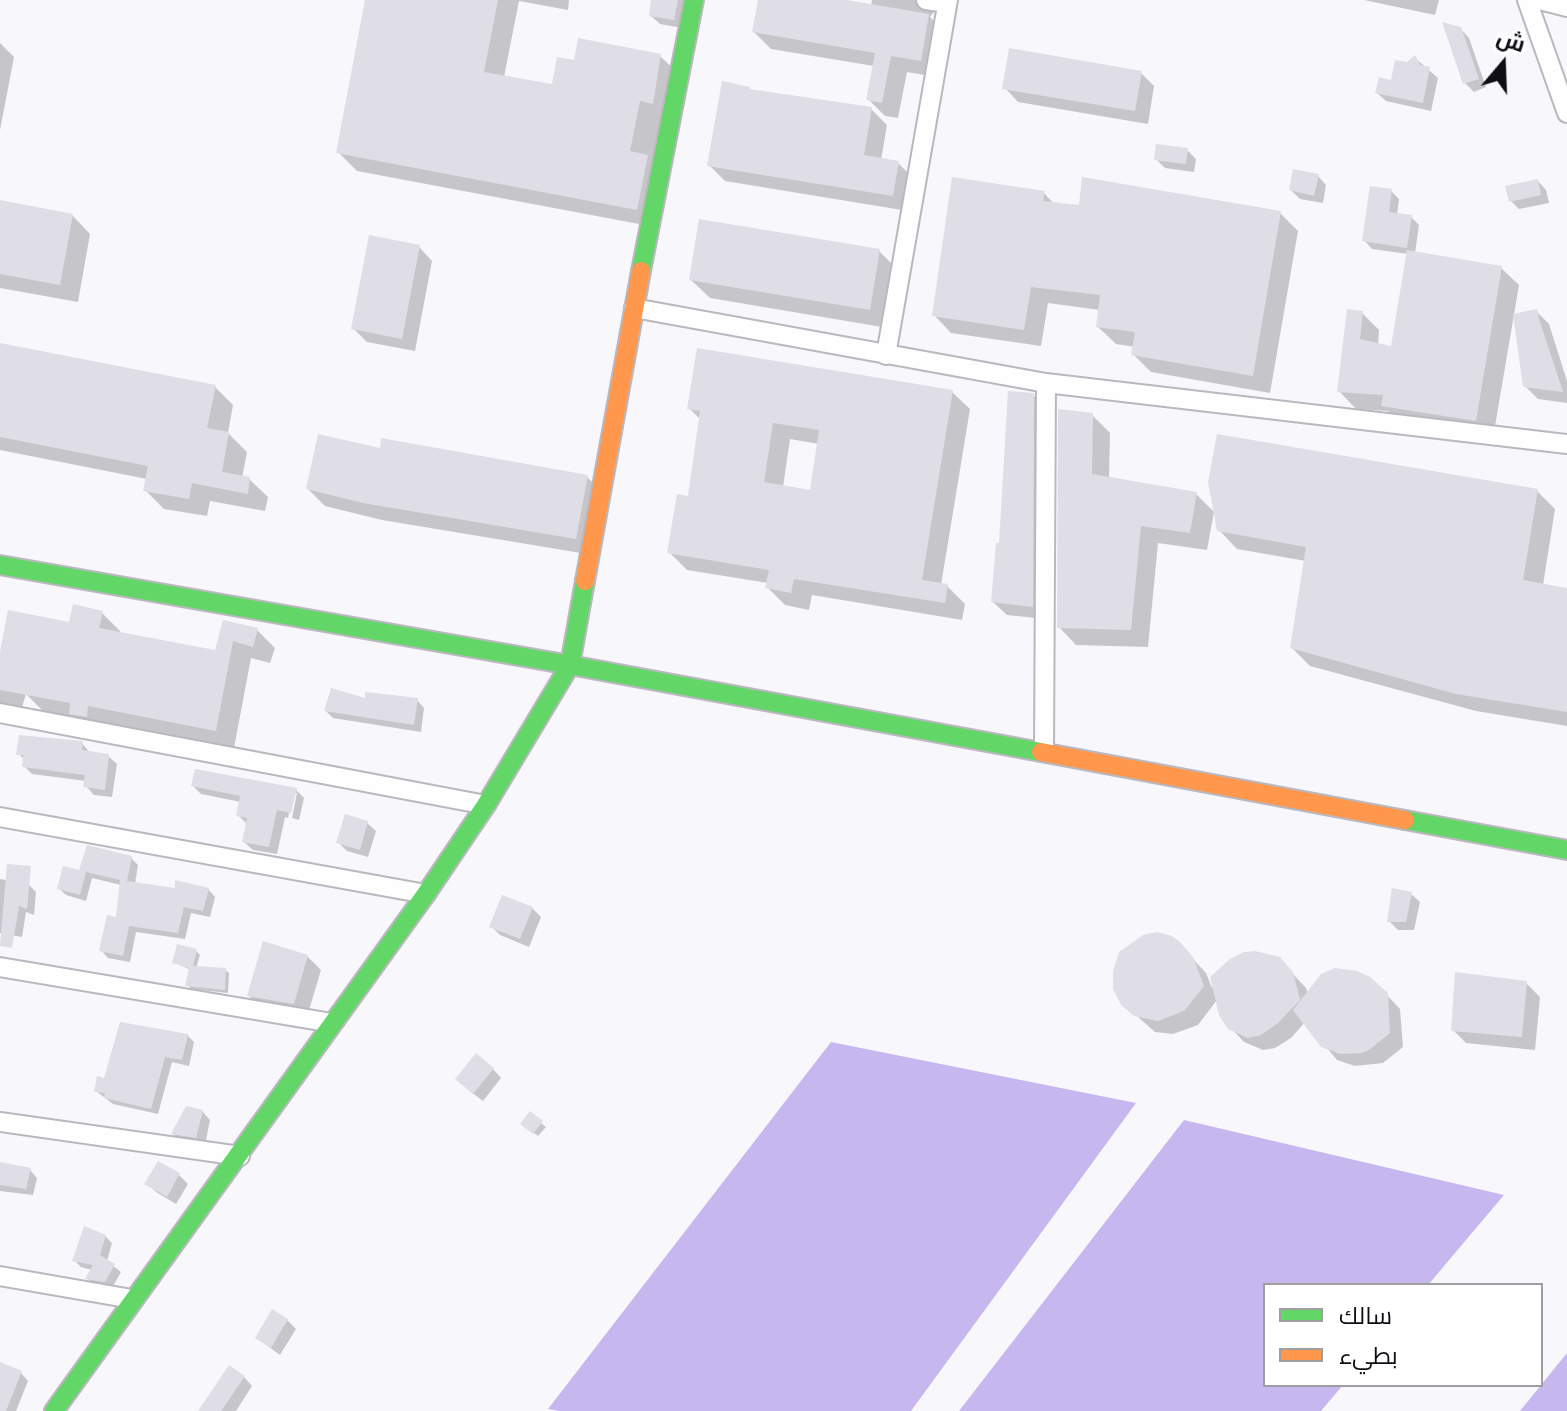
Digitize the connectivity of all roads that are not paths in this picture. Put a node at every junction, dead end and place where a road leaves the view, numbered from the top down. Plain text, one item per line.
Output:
1 (694, 0) edge
2 (926, 0) edge
3 (1527, 0) edge
4 (1540, 0) edge
5 (947, 2) edge
6 (1567, 7) edge
7 (1567, 113) edge
8 (634, 308) junction
9 (886, 355) junction
10 (1046, 383) junction
11 (1567, 444) edge
12 (0, 565) edge
13 (570, 665) junction
14 (0, 713) edge
15 (1044, 751) junction
16 (486, 805) junction
17 (0, 817) edge
18 (1567, 850) edge
19 (426, 894) junction
20 (0, 967) edge
21 (332, 1023) junction
22 (0, 1122) edge
23 (240, 1156) junction
24 (0, 1276) edge
25 (132, 1299) junction
26 (54, 1411) edge

1 - 8 street
2 - 5 street
3 - 7 street
4 - 6 street
5 - 9 street
8 - 9 street
8 - 13 street
9 - 10 street
10 - 11 street
10 - 15 street
12 - 13 street
13 - 15 street
13 - 16 street
14 - 16 street
15 - 18 street
16 - 19 street
17 - 19 street
19 - 21 street
20 - 21 street
21 - 23 street
22 - 23 street
23 - 25 street
24 - 25 street
25 - 26 street

